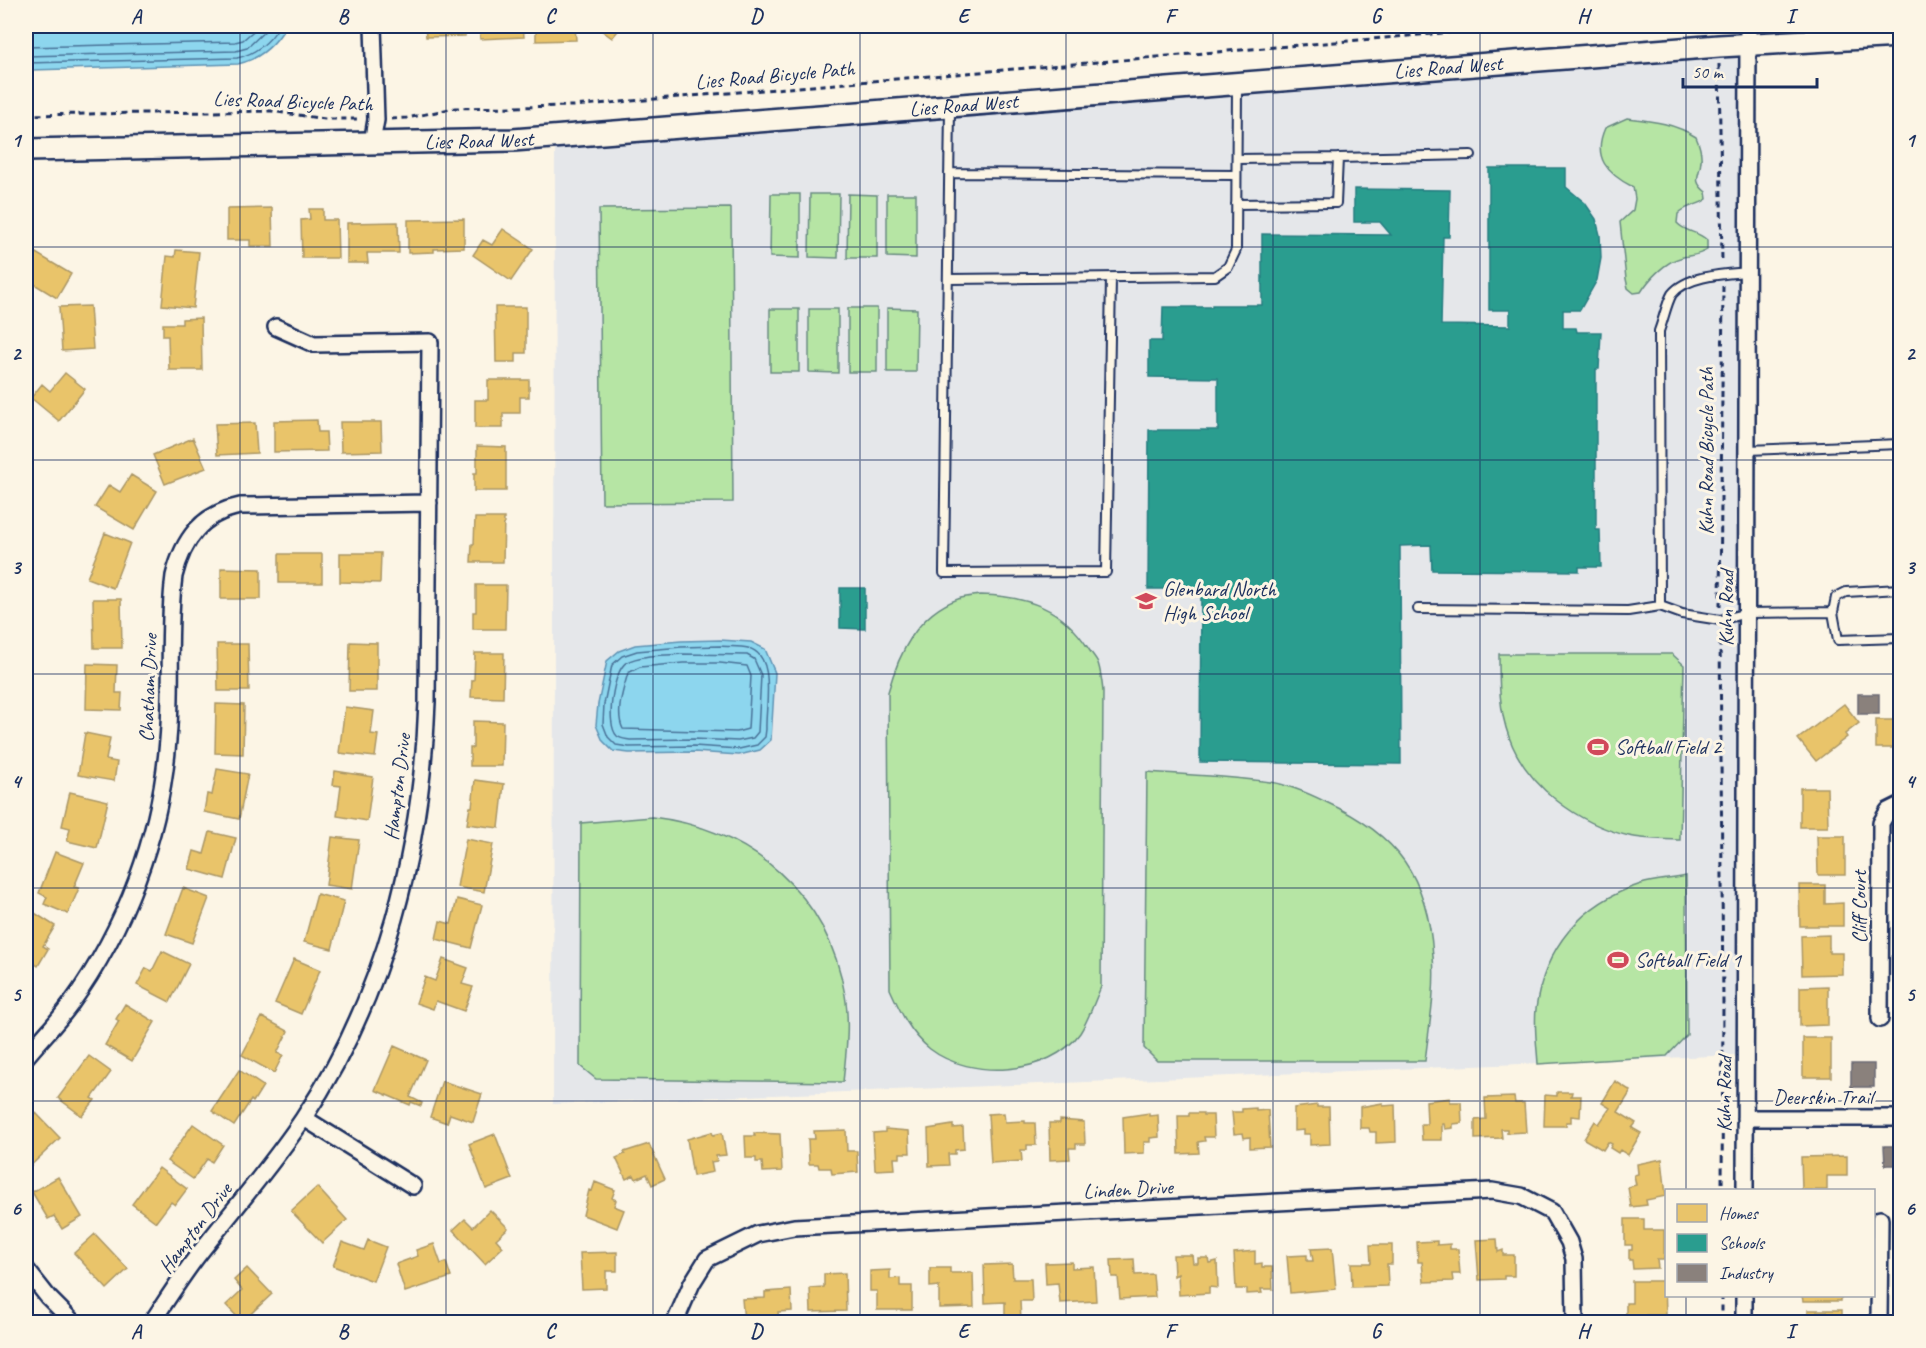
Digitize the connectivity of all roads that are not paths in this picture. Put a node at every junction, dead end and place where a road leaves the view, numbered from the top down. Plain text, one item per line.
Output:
1 (373, 26) edge
2 (1749, 35) edge
3 (1900, 36) edge
4 (1237, 84) junction
5 (950, 106) junction
6 (372, 143) junction
7 (26, 150) edge
8 (1471, 155) dead end
9 (1338, 158) junction
10 (1237, 159) junction
11 (949, 173) junction
12 (1236, 175) junction
13 (1236, 204) junction
14 (1748, 272) junction
15 (1111, 278) junction
16 (948, 279) junction
17 (276, 327) dead end
18 (1900, 444) edge
19 (1748, 450) junction
20 (429, 503) junction
21 (1900, 589) edge
22 (1660, 606) junction
23 (1418, 609) dead end
24 (1833, 612) junction
25 (1747, 613) junction
26 (1900, 638) edge
27 (1890, 805) edge
28 (1880, 1018) dead end
29 (26, 1057) edge
30 (304, 1118) junction
31 (1745, 1118) junction
32 (1900, 1118) edge
33 (413, 1186) dead end
34 (1745, 1189) edge
35 (1880, 1219) dead end
36 (26, 1269) edge
37 (1744, 1297) edge
38 (73, 1323) edge
39 (152, 1323) edge
40 (675, 1323) edge
41 (1575, 1323) edge
42 (1744, 1323) edge
43 (1879, 1323) edge

1 - 6 street
2 - 3 street, Lies Road West
2 - 4 street, Lies Road West
2 - 14 street, Kuhn Road
4 - 5 street, Lies Road West
4 - 10 lane
5 - 6 street, Lies Road West
5 - 11 lane
6 - 7 street, Lies Road West
8 - 9 lane
9 - 10 lane
9 - 13 lane
10 - 12 lane
11 - 12 lane
11 - 16 lane
12 - 13 lane
13 - 15 lane
14 - 19 street, Kuhn Road
14 - 22 lane
15 - 16 lane
15 - 16 lane
17 - 20 street, Hampton Drive
18 - 19 lane
19 - 25 street, Kuhn Road
20 - 29 street, Chatham Drive
20 - 30 street, Hampton Drive
21 - 24 lane
22 - 23 lane
22 - 25 lane
24 - 25 lane
24 - 26 lane
25 - 31 street, Kuhn Road
27 - 28 street, Cliff Court
30 - 33 street
30 - 39 street, Hampton Drive
31 - 32 street, Deerskin Trail
31 - 34 street, Kuhn Road
35 - 43 street
36 - 38 street
37 - 42 street
40 - 41 street, Linden Drive

